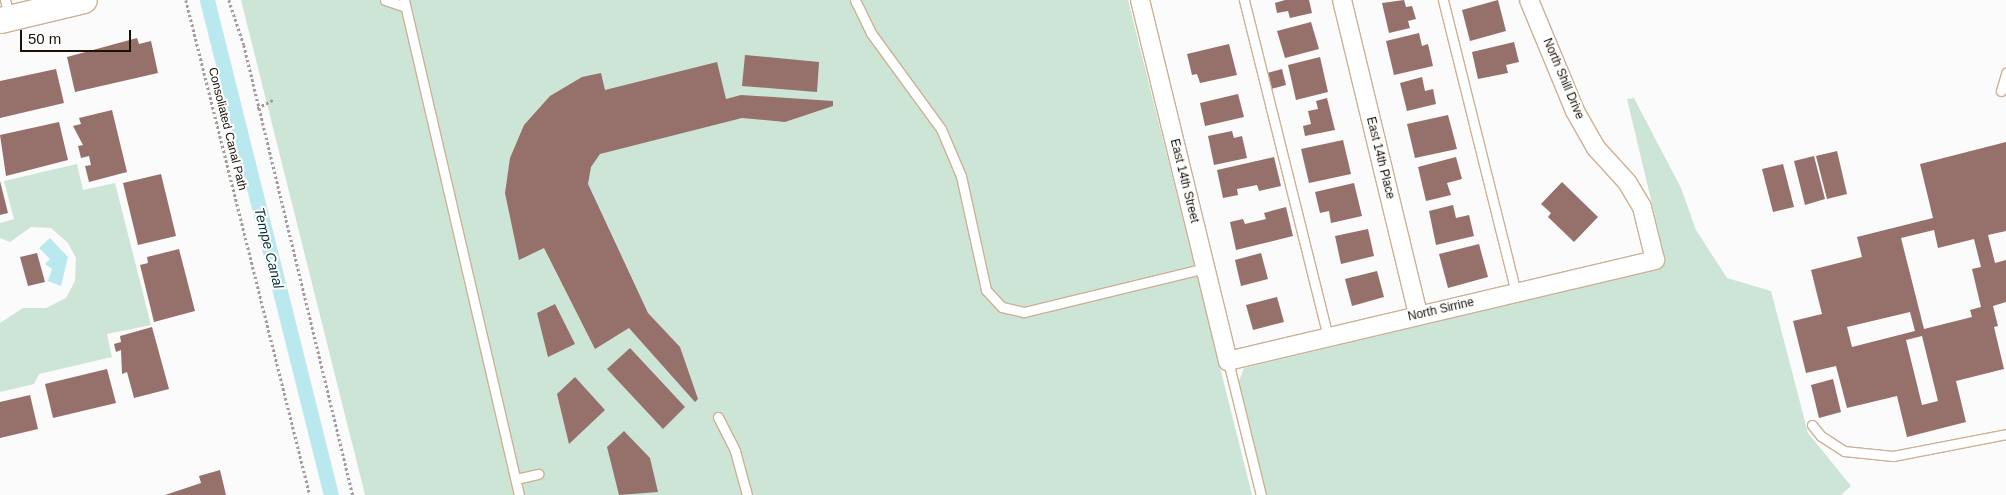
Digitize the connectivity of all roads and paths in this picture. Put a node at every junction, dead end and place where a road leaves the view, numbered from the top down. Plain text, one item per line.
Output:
1 (84, 0) edge
2 (186, 0) edge
3 (229, 0) edge
4 (385, 0) edge
5 (854, 0) edge
6 (1140, 0) edge
7 (1244, 0) edge
8 (1342, 0) edge
9 (1443, 0) edge
10 (1529, 0) edge
11 (403, 3) edge
12 (5, 13) edge
13 (2006, 73) edge
14 (2001, 91) dead end
15 (273, 100) dead end
16 (257, 108) junction
17 (1655, 260) joint
18 (1206, 268) junction
19 (1516, 292) junction
20 (1418, 315) junction
21 (1328, 337) junction
22 (1228, 361) junction
23 (718, 418) dead end
24 (1812, 425) dead end
25 (2006, 434) edge
26 (538, 474) dead end
27 (516, 479) junction
28 (310, 495) edge
29 (353, 495) edge
30 (520, 495) edge
31 (747, 495) edge
32 (1261, 495) edge

1 - 12 street
2 - 28 path, Consoliated Canal Path
3 - 16 path
4 - 11 lane
5 - 18 lane
6 - 18 street, East 14th Street
7 - 21 lane
8 - 20 street, East 14th Place
9 - 19 lane
10 - 17 street, North Shill Drive
11 - 27 lane
13 - 14 lane
15 - 16 path
16 - 29 path
17 - 19 street, North Sirrine
18 - 22 street, East 14th Street
19 - 20 street, North Sirrine
20 - 21 street, North Sirrine
21 - 22 street, North Sirrine
22 - 32 lane
23 - 31 lane
24 - 25 lane
26 - 27 lane
27 - 30 lane

